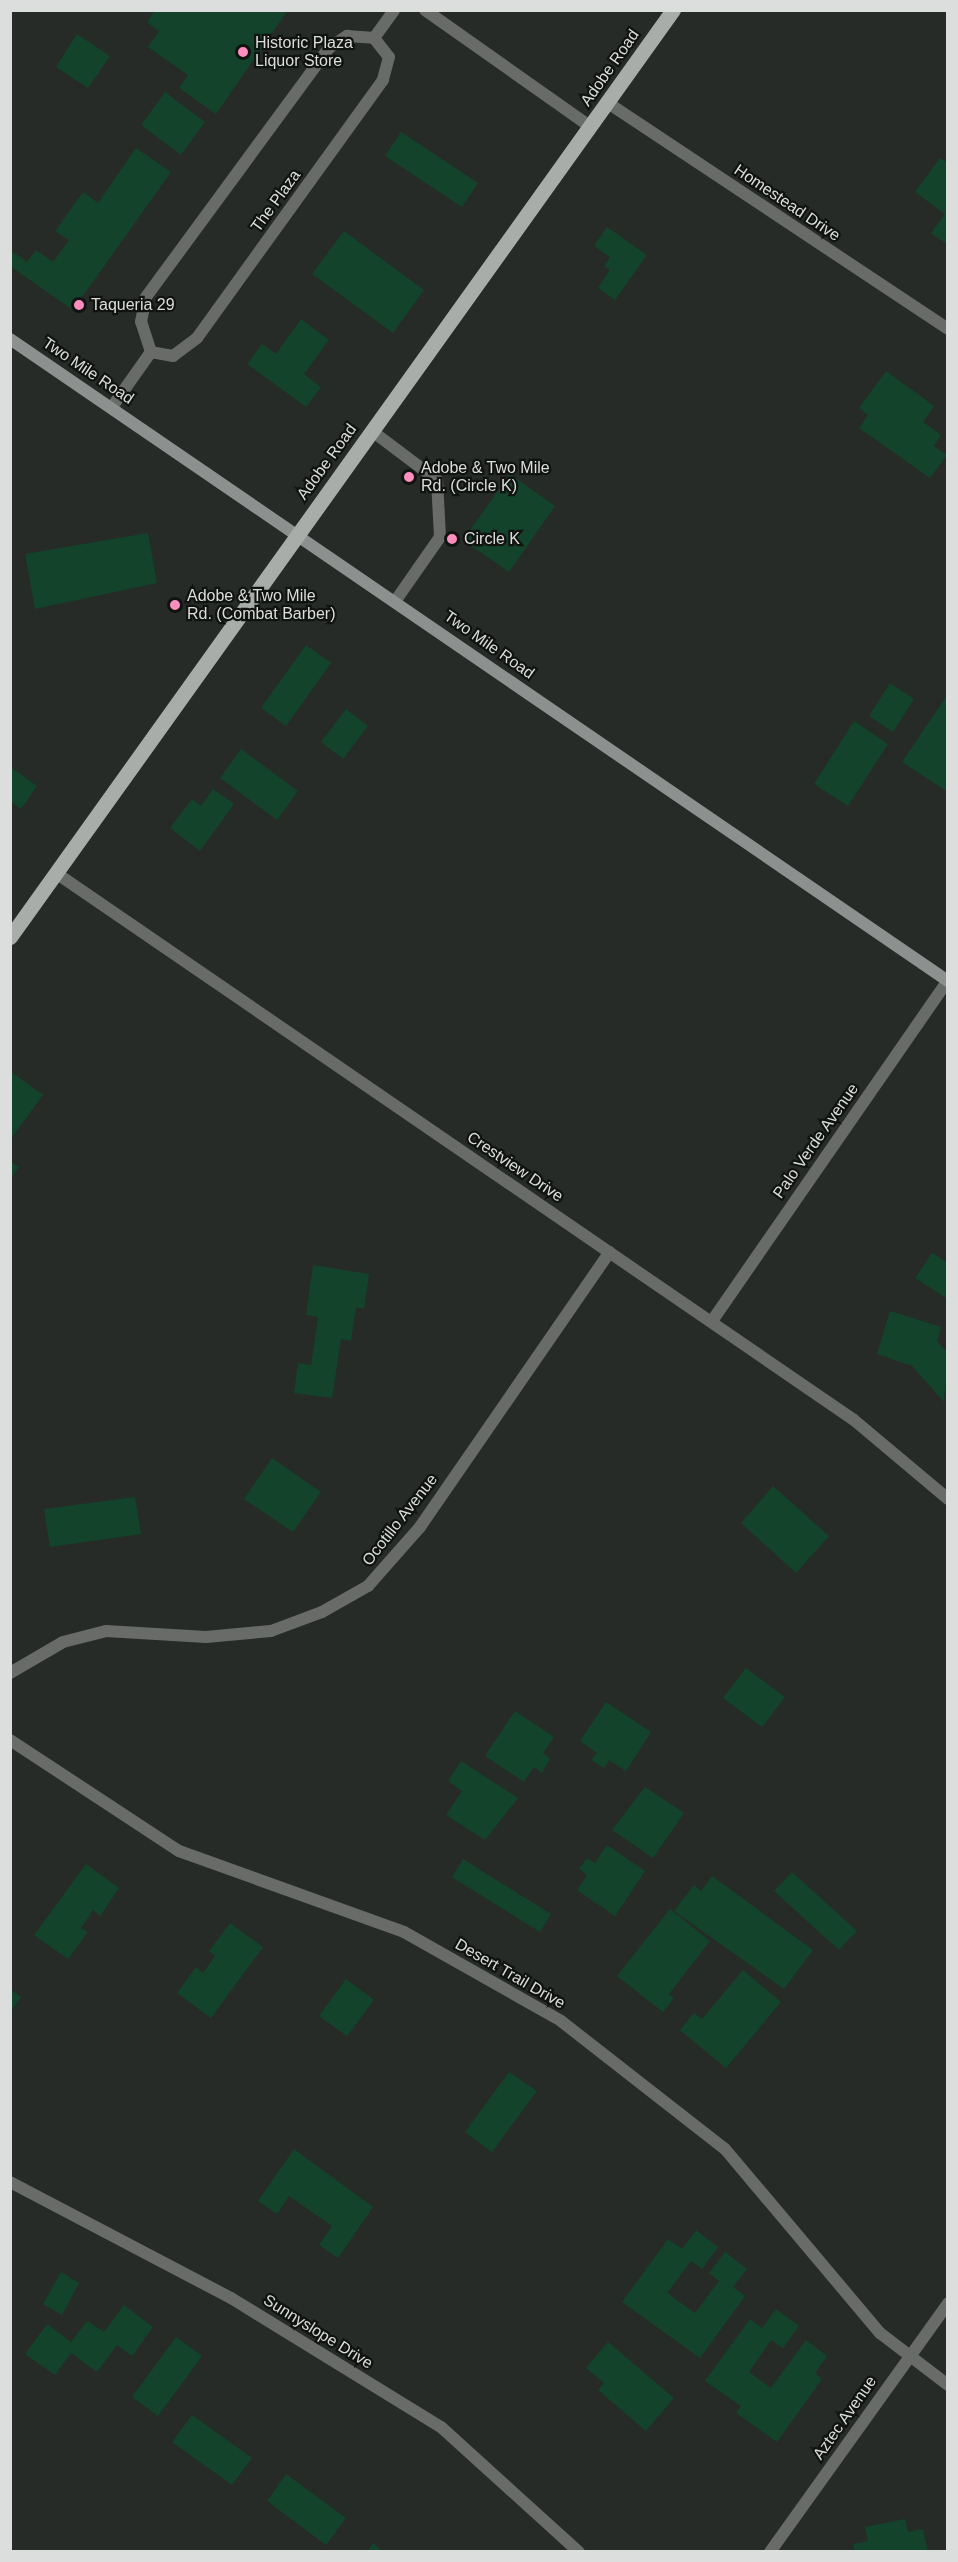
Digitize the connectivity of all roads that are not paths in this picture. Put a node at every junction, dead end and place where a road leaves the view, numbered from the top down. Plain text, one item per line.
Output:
1 (394, 10) edge
2 (425, 10) edge
3 (674, 10) edge
4 (374, 38) junction
5 (608, 103) junction
6 (591, 127) junction
7 (948, 329) edge
8 (10, 339) edge
9 (152, 352) junction
10 (112, 407) junction
11 (372, 431) junction
12 (296, 535) junction
13 (396, 600) junction
14 (56, 873) junction
15 (10, 937) edge
16 (947, 981) edge
17 (610, 1252) junction
18 (712, 1321) junction
19 (948, 1499) edge
20 (10, 1673) edge
21 (10, 1740) edge
22 (10, 2182) edge
23 (948, 2303) edge
24 (909, 2358) junction
25 (948, 2385) edge
26 (579, 2552) edge
27 (770, 2552) edge

1 - 4 street
2 - 6 street
3 - 5 main road, Adobe Road
4 - 9 street
4 - 9 street, The Plaza
5 - 6 main road, Adobe Road
5 - 7 street, Homestead Drive
6 - 11 main road, Adobe Road
8 - 10 street, Two Mile Road
9 - 10 street
10 - 12 street, Two Mile Road
11 - 12 main road, Adobe Road
11 - 13 street
12 - 13 street, Two Mile Road
12 - 14 main road, Adobe Road
13 - 16 street, Two Mile Road
14 - 15 main road, Adobe Road
14 - 17 street, Crestview Drive
16 - 18 street, Palo Verde Avenue
17 - 18 street, Crestview Drive
17 - 20 street, Ocotillo Avenue
18 - 19 street, Crestview Drive
21 - 24 street, Desert Trail Drive
22 - 26 street, Sunnyslope Drive
23 - 24 street, Aztec Avenue
24 - 25 street, Desert Trail Drive
24 - 27 street, Aztec Avenue

